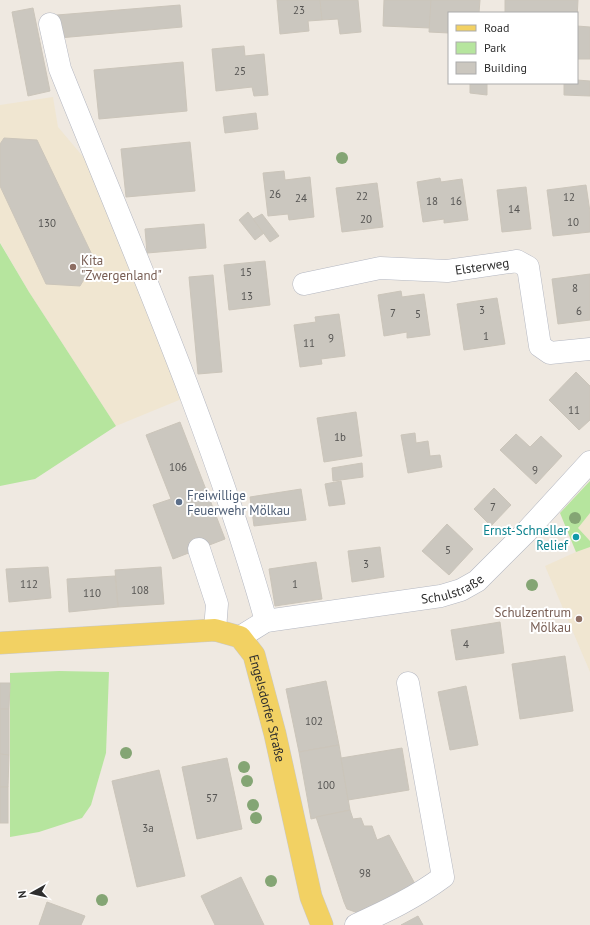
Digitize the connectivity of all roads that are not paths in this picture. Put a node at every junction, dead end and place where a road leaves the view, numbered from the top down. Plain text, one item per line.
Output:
1 (50, 24) dead end
2 (304, 284) dead end
3 (590, 348) edge
4 (590, 462) edge
5 (199, 549) dead end
6 (266, 621) junction
7 (215, 630) junction
8 (240, 637) junction
9 (0, 643) edge
10 (408, 683) dead end
11 (322, 925) edge
12 (356, 925) edge

1 - 6 street
2 - 3 street, Elsterweg
4 - 6 street, Schulstraße
5 - 7 street
6 - 8 street, Schulstraße
7 - 8 main road
7 - 9 main road
8 - 11 main road, Engelsdorfer Straße
10 - 12 street

